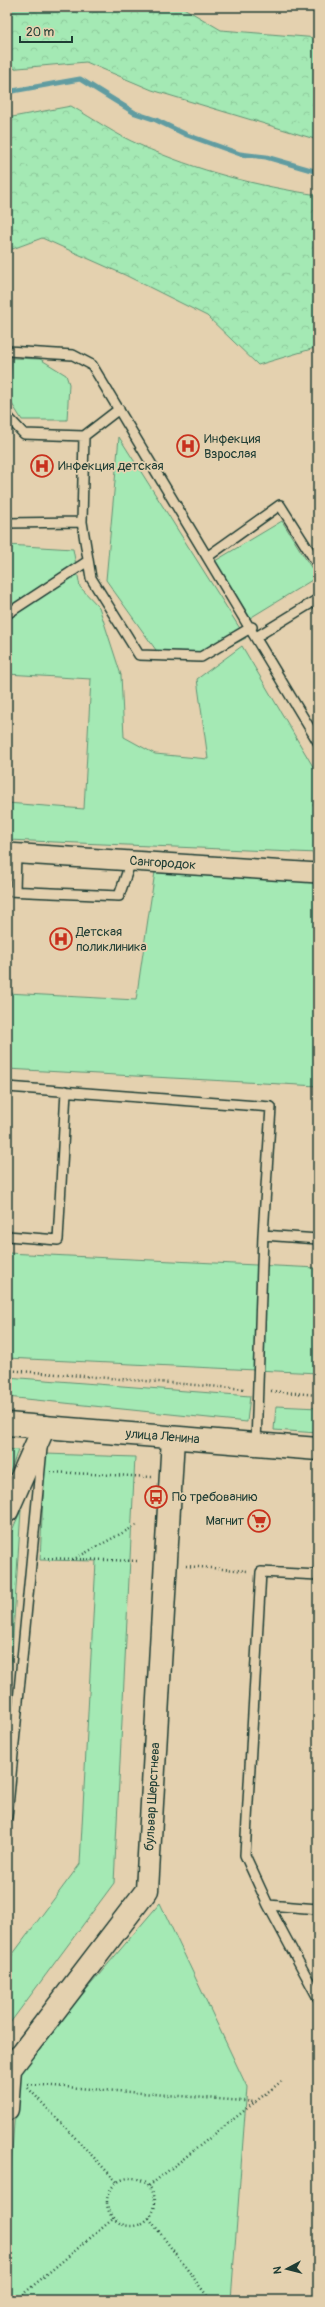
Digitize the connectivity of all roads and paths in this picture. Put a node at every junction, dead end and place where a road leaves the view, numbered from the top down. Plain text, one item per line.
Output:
1 (7, 351) edge
2 (119, 409) junction
3 (7, 416) edge
4 (84, 436) junction
5 (82, 522) junction
6 (7, 523) edge
7 (207, 556) junction
8 (88, 562) junction
9 (318, 565) edge
10 (318, 599) edge
11 (7, 614) edge
12 (252, 627) junction
13 (256, 637) junction
14 (318, 742) edge
15 (12, 854) edge
16 (131, 861) junction
17 (318, 873) edge
18 (11, 891) edge
19 (7, 1087) edge
20 (66, 1091) junction
21 (263, 1235) junction
22 (7, 1236) edge
23 (318, 1238) edge
24 (7, 1370) edge
25 (258, 1390) junction
26 (318, 1395) edge
27 (7, 1424) edge
28 (44, 1427) junction
29 (173, 1438) junction
30 (256, 1444) junction
31 (318, 1449) edge
32 (40, 1471) junction
33 (171, 1478) junction
34 (7, 1510) edge
35 (137, 1525) dead end
36 (32, 1558) junction
37 (74, 1559) junction
38 (139, 1561) dead end
39 (166, 1565) junction
40 (261, 1572) junction
41 (318, 1575) edge
42 (7, 1816) edge
43 (268, 1905) junction
44 (318, 1909) edge
45 (318, 1998) edge
46 (283, 2080) dead end
47 (256, 2102) junction
48 (7, 2109) edge
49 (117, 2182) junction
50 (149, 2186) junction
51 (149, 2218) junction
52 (113, 2219) junction
53 (16, 2300) edge
54 (210, 2300) edge

1 - 2 lane
2 - 4 lane
2 - 7 lane
3 - 4 lane
4 - 5 lane
5 - 6 lane
5 - 8 lane
7 - 9 lane
7 - 12 lane
8 - 11 lane
8 - 12 lane
10 - 13 lane
12 - 13 lane
13 - 14 lane
15 - 16 street, Сангородок
15 - 18 lane
16 - 17 street, Сангородок
16 - 18 lane
19 - 20 lane
20 - 21 lane
20 - 22 lane
21 - 23 lane
21 - 25 lane
24 - 25 path
25 - 26 path
25 - 30 lane
27 - 28 street, улица Ленина
28 - 29 street, улица Ленина
28 - 32 lane
28 - 34 street
29 - 30 street, улица Ленина
29 - 33 street, бульвар Шерстнева
30 - 31 street, улица Ленина
32 - 33 path
32 - 36 lane
33 - 39 street, бульвар Шерстнева
35 - 37 path
36 - 37 path
36 - 42 lane
37 - 38 path
39 - 40 path
39 - 48 street, бульвар Шерстнева
40 - 41 lane
40 - 43 lane
43 - 44 lane
43 - 45 lane
46 - 47 path
47 - 49 path
47 - 50 path
49 - 50 path
49 - 52 path
50 - 51 path
51 - 52 path
51 - 54 path
52 - 53 path

